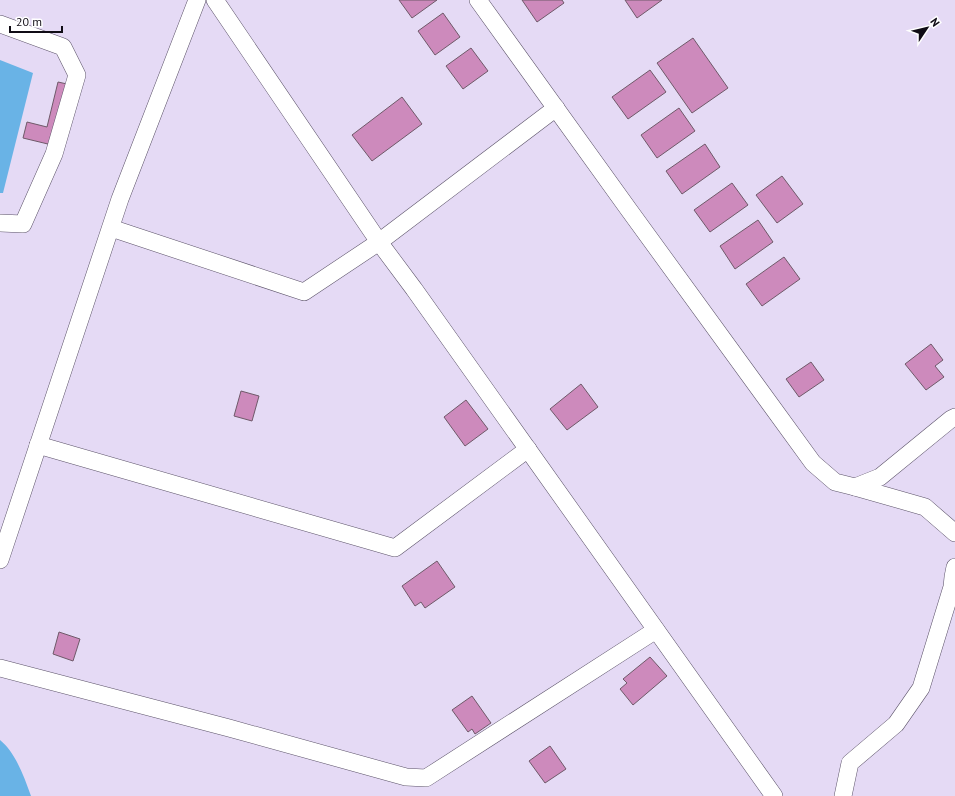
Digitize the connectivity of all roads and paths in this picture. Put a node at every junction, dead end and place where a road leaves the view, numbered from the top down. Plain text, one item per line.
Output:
1 (196, 0) edge
2 (215, 0) edge
3 (478, 0) edge
4 (0, 24) edge
5 (556, 108) junction
6 (0, 223) edge
7 (111, 228) junction
8 (379, 242) junction
9 (955, 417) edge
10 (38, 445) junction
11 (528, 449) junction
12 (854, 487) junction
13 (955, 533) edge
14 (0, 560) edge
15 (954, 573) edge
16 (656, 630) junction
17 (0, 668) edge
18 (774, 796) edge
19 (843, 796) edge

1 - 7 street
2 - 8 street
3 - 5 street
4 - 6 street
5 - 8 street
5 - 12 street
7 - 8 street
7 - 10 street
8 - 11 street
9 - 12 street
10 - 11 street
10 - 14 street
11 - 16 street
12 - 13 street
15 - 19 street
16 - 17 street
16 - 18 street

